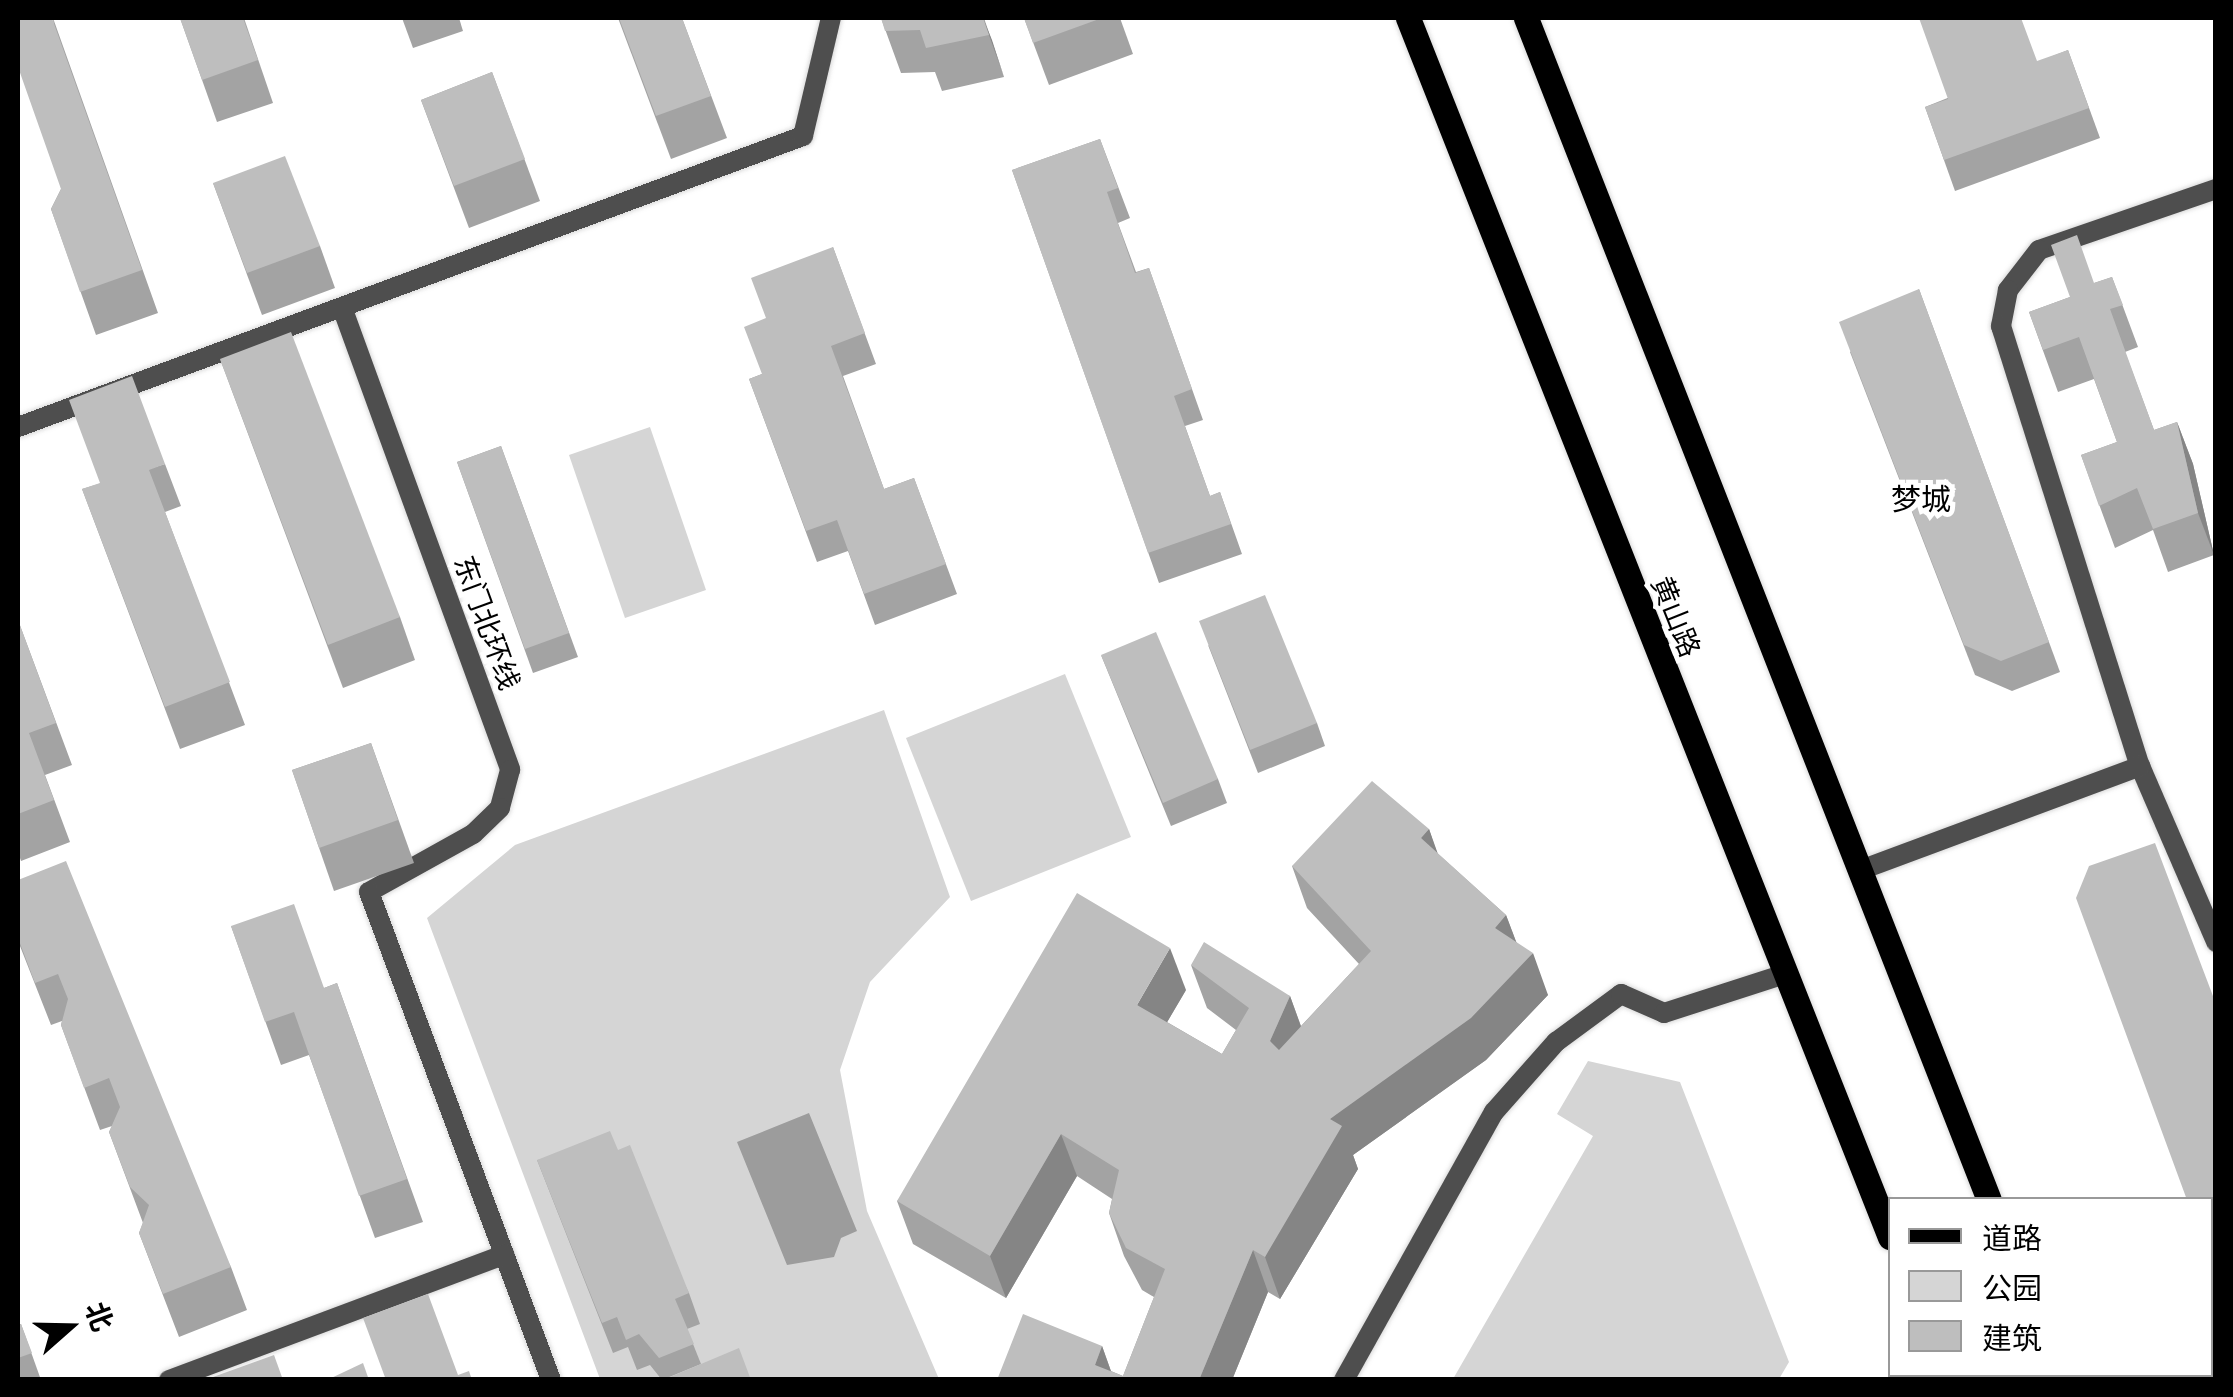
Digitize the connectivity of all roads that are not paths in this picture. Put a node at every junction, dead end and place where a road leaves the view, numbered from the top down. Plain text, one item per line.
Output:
1 (832, 18) edge
2 (1408, 18) edge
3 (1526, 18) edge
4 (2216, 188) edge
5 (343, 310) junction
6 (18, 427) edge
7 (2140, 766) junction
8 (1861, 870) junction
9 (2216, 942) edge
10 (1786, 974) junction
11 (1989, 1197) edge
12 (1888, 1232) edge
13 (504, 1255) junction
14 (170, 1380) edge
15 (551, 1380) edge
16 (1344, 1380) edge

1 - 5 street
2 - 10 main road, 黄山路
3 - 8 main road
4 - 7 street
5 - 6 street
5 - 13 street, 东门北环线
7 - 8 street
7 - 9 street
8 - 11 main road
10 - 12 main road, 黄山路
10 - 16 street
13 - 14 street
13 - 15 street

